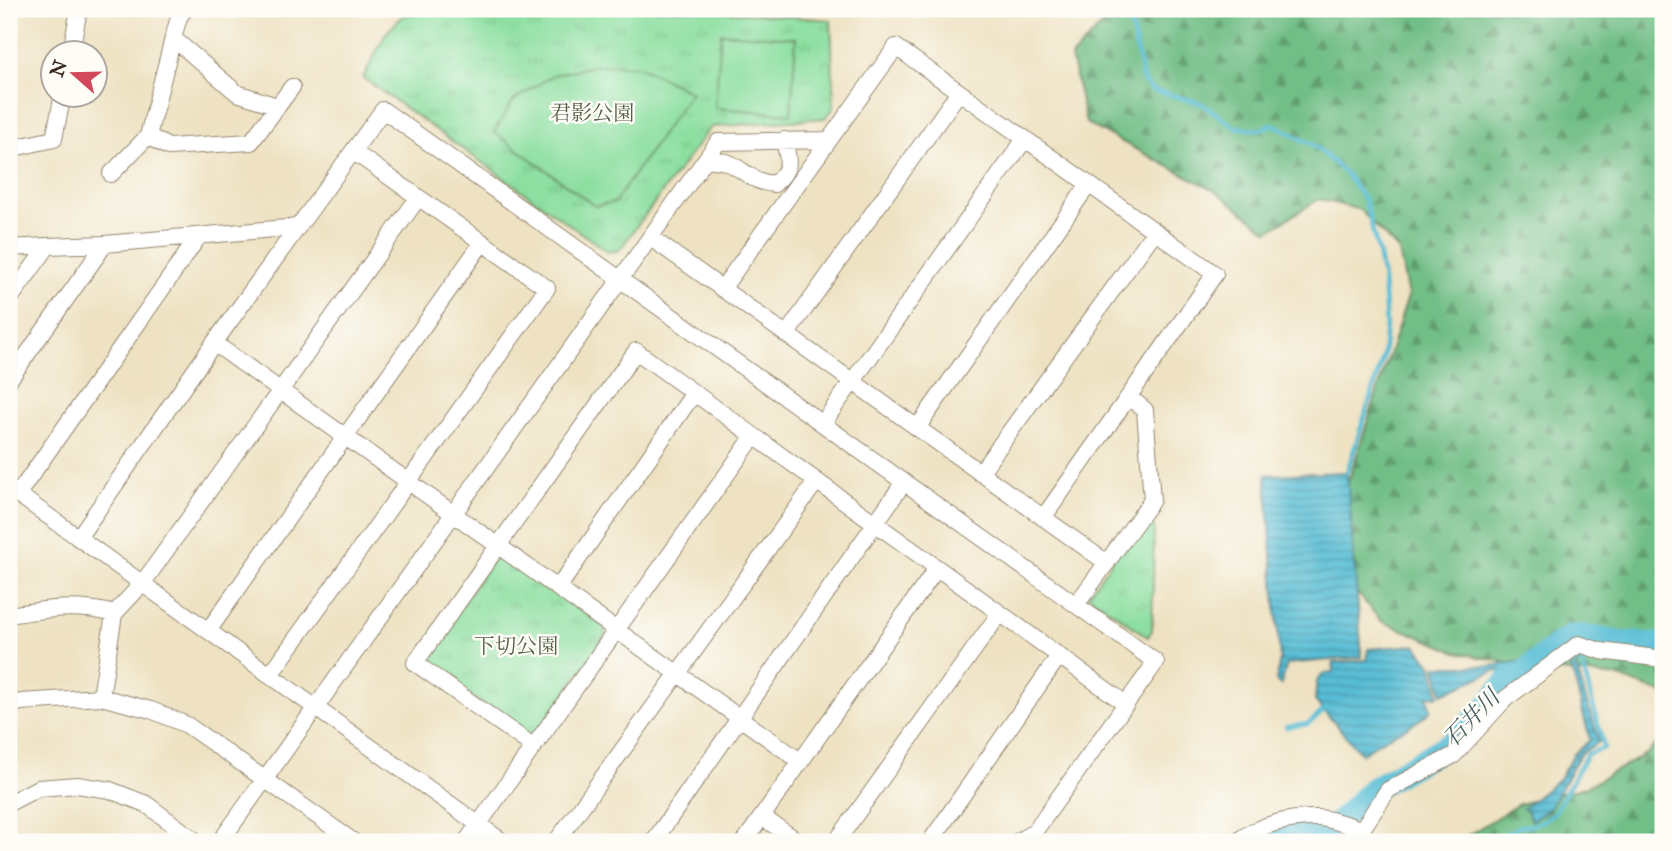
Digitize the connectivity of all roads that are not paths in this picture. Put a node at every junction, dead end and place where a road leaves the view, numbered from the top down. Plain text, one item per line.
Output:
1 (79, 9) edge
2 (185, 9) edge
3 (74, 38) edge
4 (173, 38) junction
5 (292, 87) dead end
6 (959, 92) junction
7 (278, 106) junction
8 (60, 108) edge
9 (148, 136) junction
10 (1025, 139) junction
11 (784, 140) junction
12 (829, 140) junction
13 (9, 149) edge
14 (354, 152) junction
15 (706, 159) junction
16 (111, 174) dead end
17 (1089, 184) junction
18 (418, 198) junction
19 (298, 227) junction
20 (1155, 231) junction
21 (199, 236) junction
22 (651, 239) junction
23 (482, 243) junction
24 (105, 244) junction
25 (48, 246) junction
26 (9, 248) edge
27 (621, 280) junction
28 (722, 289) junction
29 (9, 300) edge
30 (786, 335) junction
31 (214, 343) junction
32 (9, 380) edge
33 (852, 383) junction
34 (281, 390) junction
35 (694, 393) junction
36 (1129, 397) junction
37 (822, 423) junction
38 (917, 428) junction
39 (754, 436) junction
40 (345, 437) junction
41 (981, 473) junction
42 (409, 482) junction
43 (816, 482) junction
44 (904, 482) junction
45 (13, 491) edge
46 (455, 515) junction
47 (1043, 518) junction
48 (877, 524) junction
49 (78, 538) junction
50 (498, 545) junction
51 (1107, 563) junction
52 (937, 568) junction
53 (142, 584) junction
54 (558, 587) junction
55 (1076, 605) junction
56 (1000, 613) junction
57 (114, 614) junction
58 (9, 615) edge
59 (616, 629) junction
60 (208, 631) junction
61 (1059, 656) junction
62 (1663, 659) edge
63 (678, 674) junction
64 (270, 675) junction
65 (101, 697) junction
66 (1126, 704) junction
67 (9, 706) edge
68 (317, 709) junction
69 (741, 719) junction
70 (534, 747) junction
71 (800, 761) junction
72 (264, 780) junction
73 (9, 803) edge
74 (762, 817) junction
75 (479, 825) junction
76 (197, 842) edge
77 (220, 842) edge
78 (354, 842) edge
79 (467, 842) edge
80 (503, 842) edge
81 (556, 842) edge
82 (653, 842) edge
83 (744, 842) edge
84 (799, 842) edge
85 (836, 842) edge
86 (930, 842) edge
87 (1017, 842) edge
88 (1237, 842) edge

1 - 3 street
2 - 4 street
4 - 7 street
4 - 9 street
5 - 7 street
6 - 10 street
6 - 12 street
6 - 30 street
7 - 9 street
8 - 13 street
9 - 16 street
10 - 17 street
10 - 33 street
11 - 12 street
11 - 15 street
11 - 15 street
12 - 28 street
14 - 18 street
14 - 19 street
14 - 27 street
15 - 22 street
17 - 20 street
17 - 38 street
18 - 23 street
18 - 34 street
19 - 21 street
19 - 31 street
20 - 36 street
20 - 41 street
21 - 24 street
21 - 45 street
22 - 27 street
22 - 28 street
23 - 40 street
23 - 42 street
24 - 25 street
24 - 32 street
25 - 26 street
25 - 29 street
27 - 37 street
27 - 46 street
28 - 30 street
30 - 33 street
31 - 34 street
31 - 49 street
33 - 37 street
33 - 38 street
34 - 40 street
34 - 53 street
35 - 39 street
35 - 50 street
35 - 54 street
36 - 47 street
36 - 51 street
37 - 44 street
38 - 41 street
39 - 43 street
39 - 59 street
40 - 42 street
40 - 60 street
41 - 47 street
42 - 46 street
42 - 64 street
43 - 48 street
43 - 63 street
44 - 48 street
44 - 55 street
45 - 49 street
46 - 50 street
46 - 68 street
47 - 51 street
48 - 52 street
48 - 69 street
49 - 53 street
50 - 54 street
50 - 70 street
51 - 55 street
52 - 56 street
52 - 71 street
53 - 57 street
53 - 60 street
54 - 59 street
55 - 66 street
56 - 61 street
56 - 85 street
57 - 58 street
57 - 65 street
59 - 63 street
59 - 70 street
60 - 64 street
61 - 66 street
61 - 86 street
62 - 88 street
63 - 69 street
63 - 81 street
64 - 68 street
65 - 67 street
65 - 72 street
66 - 87 street
68 - 72 street
68 - 75 street
69 - 71 street
69 - 82 street
70 - 75 street
71 - 74 street
72 - 77 street
72 - 78 street
73 - 76 street
74 - 83 street
74 - 84 street
75 - 79 street
75 - 80 street

